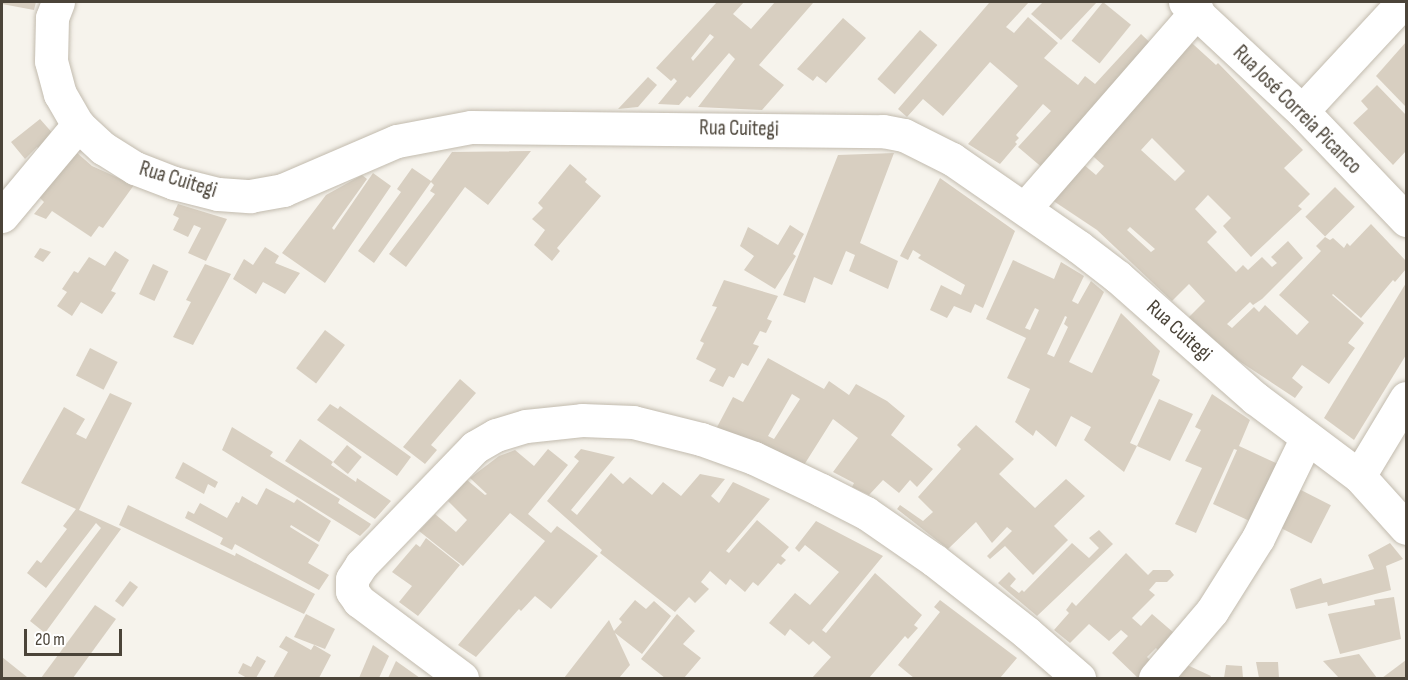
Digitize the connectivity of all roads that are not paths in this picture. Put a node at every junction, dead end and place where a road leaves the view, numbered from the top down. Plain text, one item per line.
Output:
1 (1403, 2) edge
2 (1191, 6) edge
3 (55, 10) edge
4 (1302, 111) junction
5 (78, 125) junction
6 (1025, 208) junction
7 (2, 216) edge
8 (1407, 220) edge
9 (1407, 398) edge
10 (1307, 437) junction
11 (1359, 476) junction
12 (1407, 528) edge
13 (462, 678) edge
14 (1079, 678) edge
15 (1155, 678) edge

1 - 4 street
2 - 4 street, Rua José Correia Picanco
2 - 6 street
3 - 5 street, Rua Cuitegi
4 - 8 street, Rua José Correia Picanco
5 - 6 street, Rua Cuitegi
5 - 7 street
6 - 10 street, Rua Cuitegi
9 - 11 street
10 - 11 street, Rua Cuitegi
10 - 15 street
11 - 12 street, Rua Cuitegi
13 - 14 street

